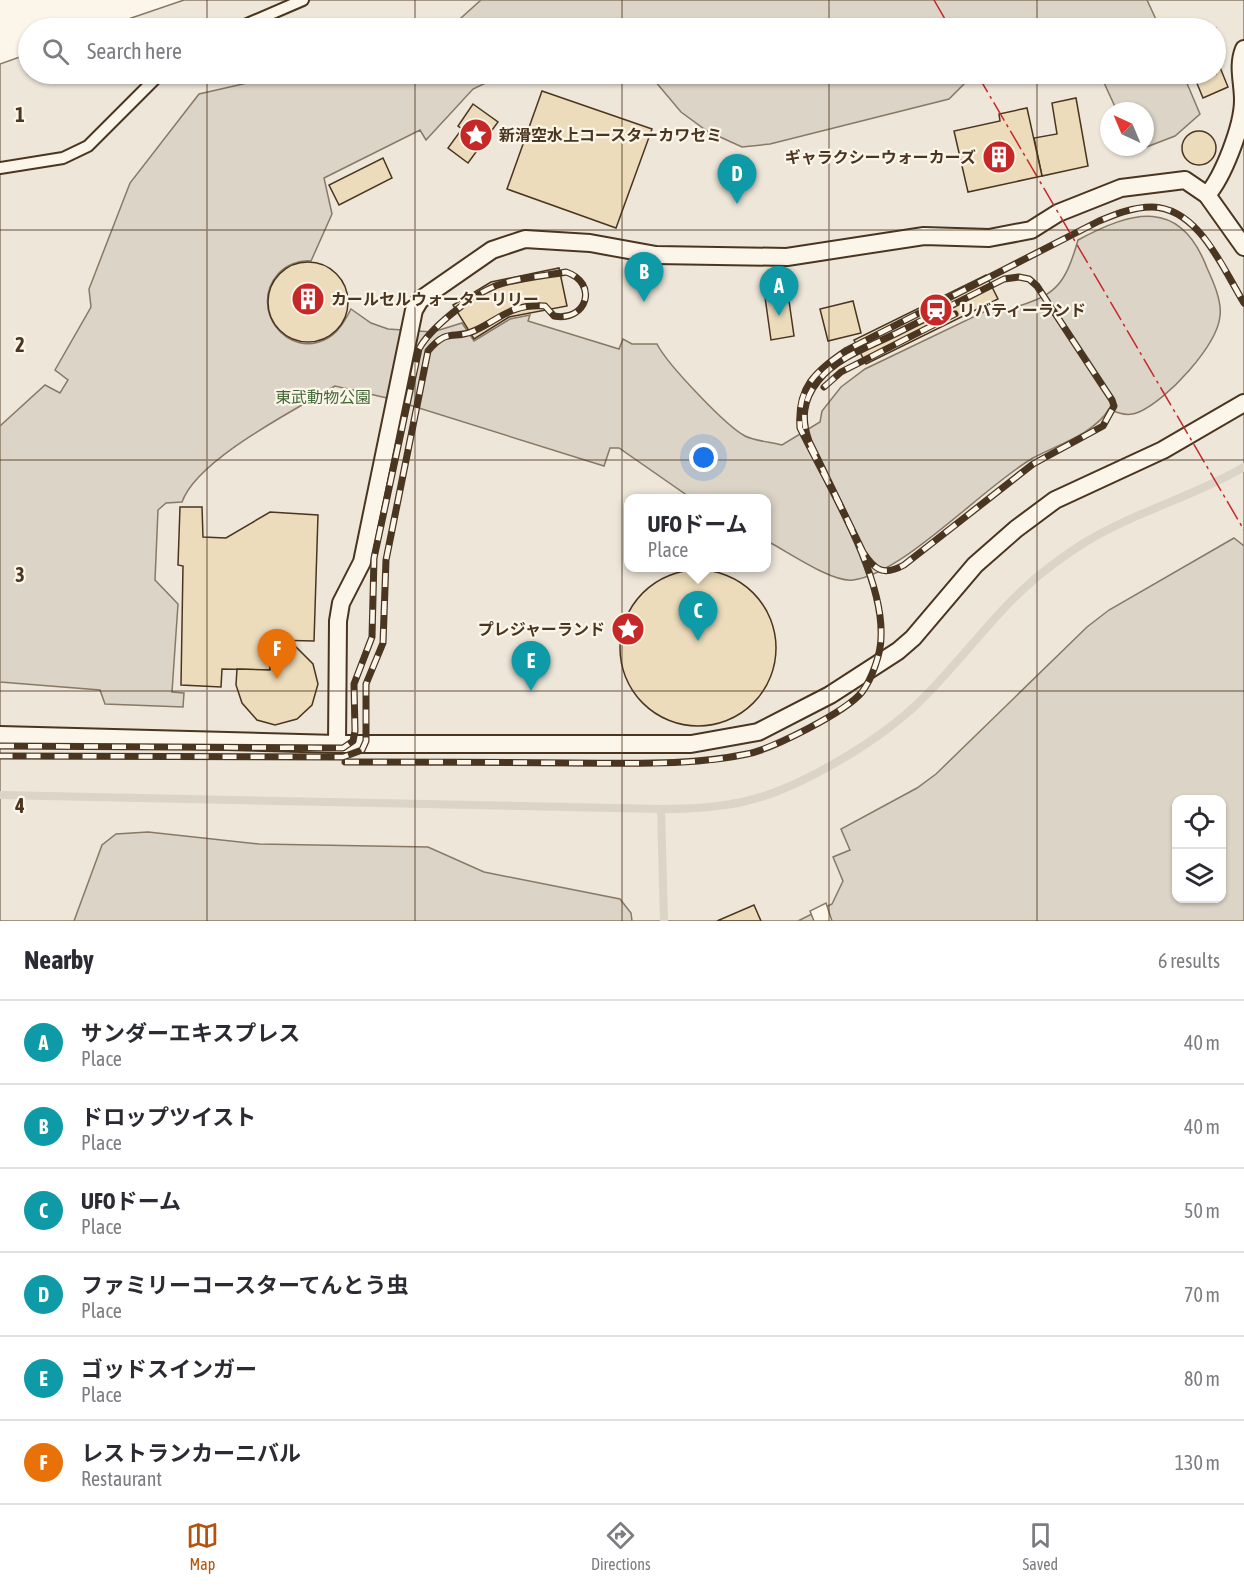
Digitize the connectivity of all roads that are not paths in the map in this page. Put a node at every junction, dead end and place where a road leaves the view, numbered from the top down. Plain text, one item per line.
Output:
1 (303, 0) edge
2 (261, 18) edge
3 (1244, 49) edge
4 (150, 84) edge
5 (0, 168) edge
6 (1206, 195) junction
7 (1244, 247) edge
8 (1244, 403) edge
9 (0, 735) edge
10 (337, 744) junction

1 - 2 lane
3 - 6 street
4 - 5 lane
6 - 7 street
6 - 10 street
8 - 10 street
9 - 10 street

